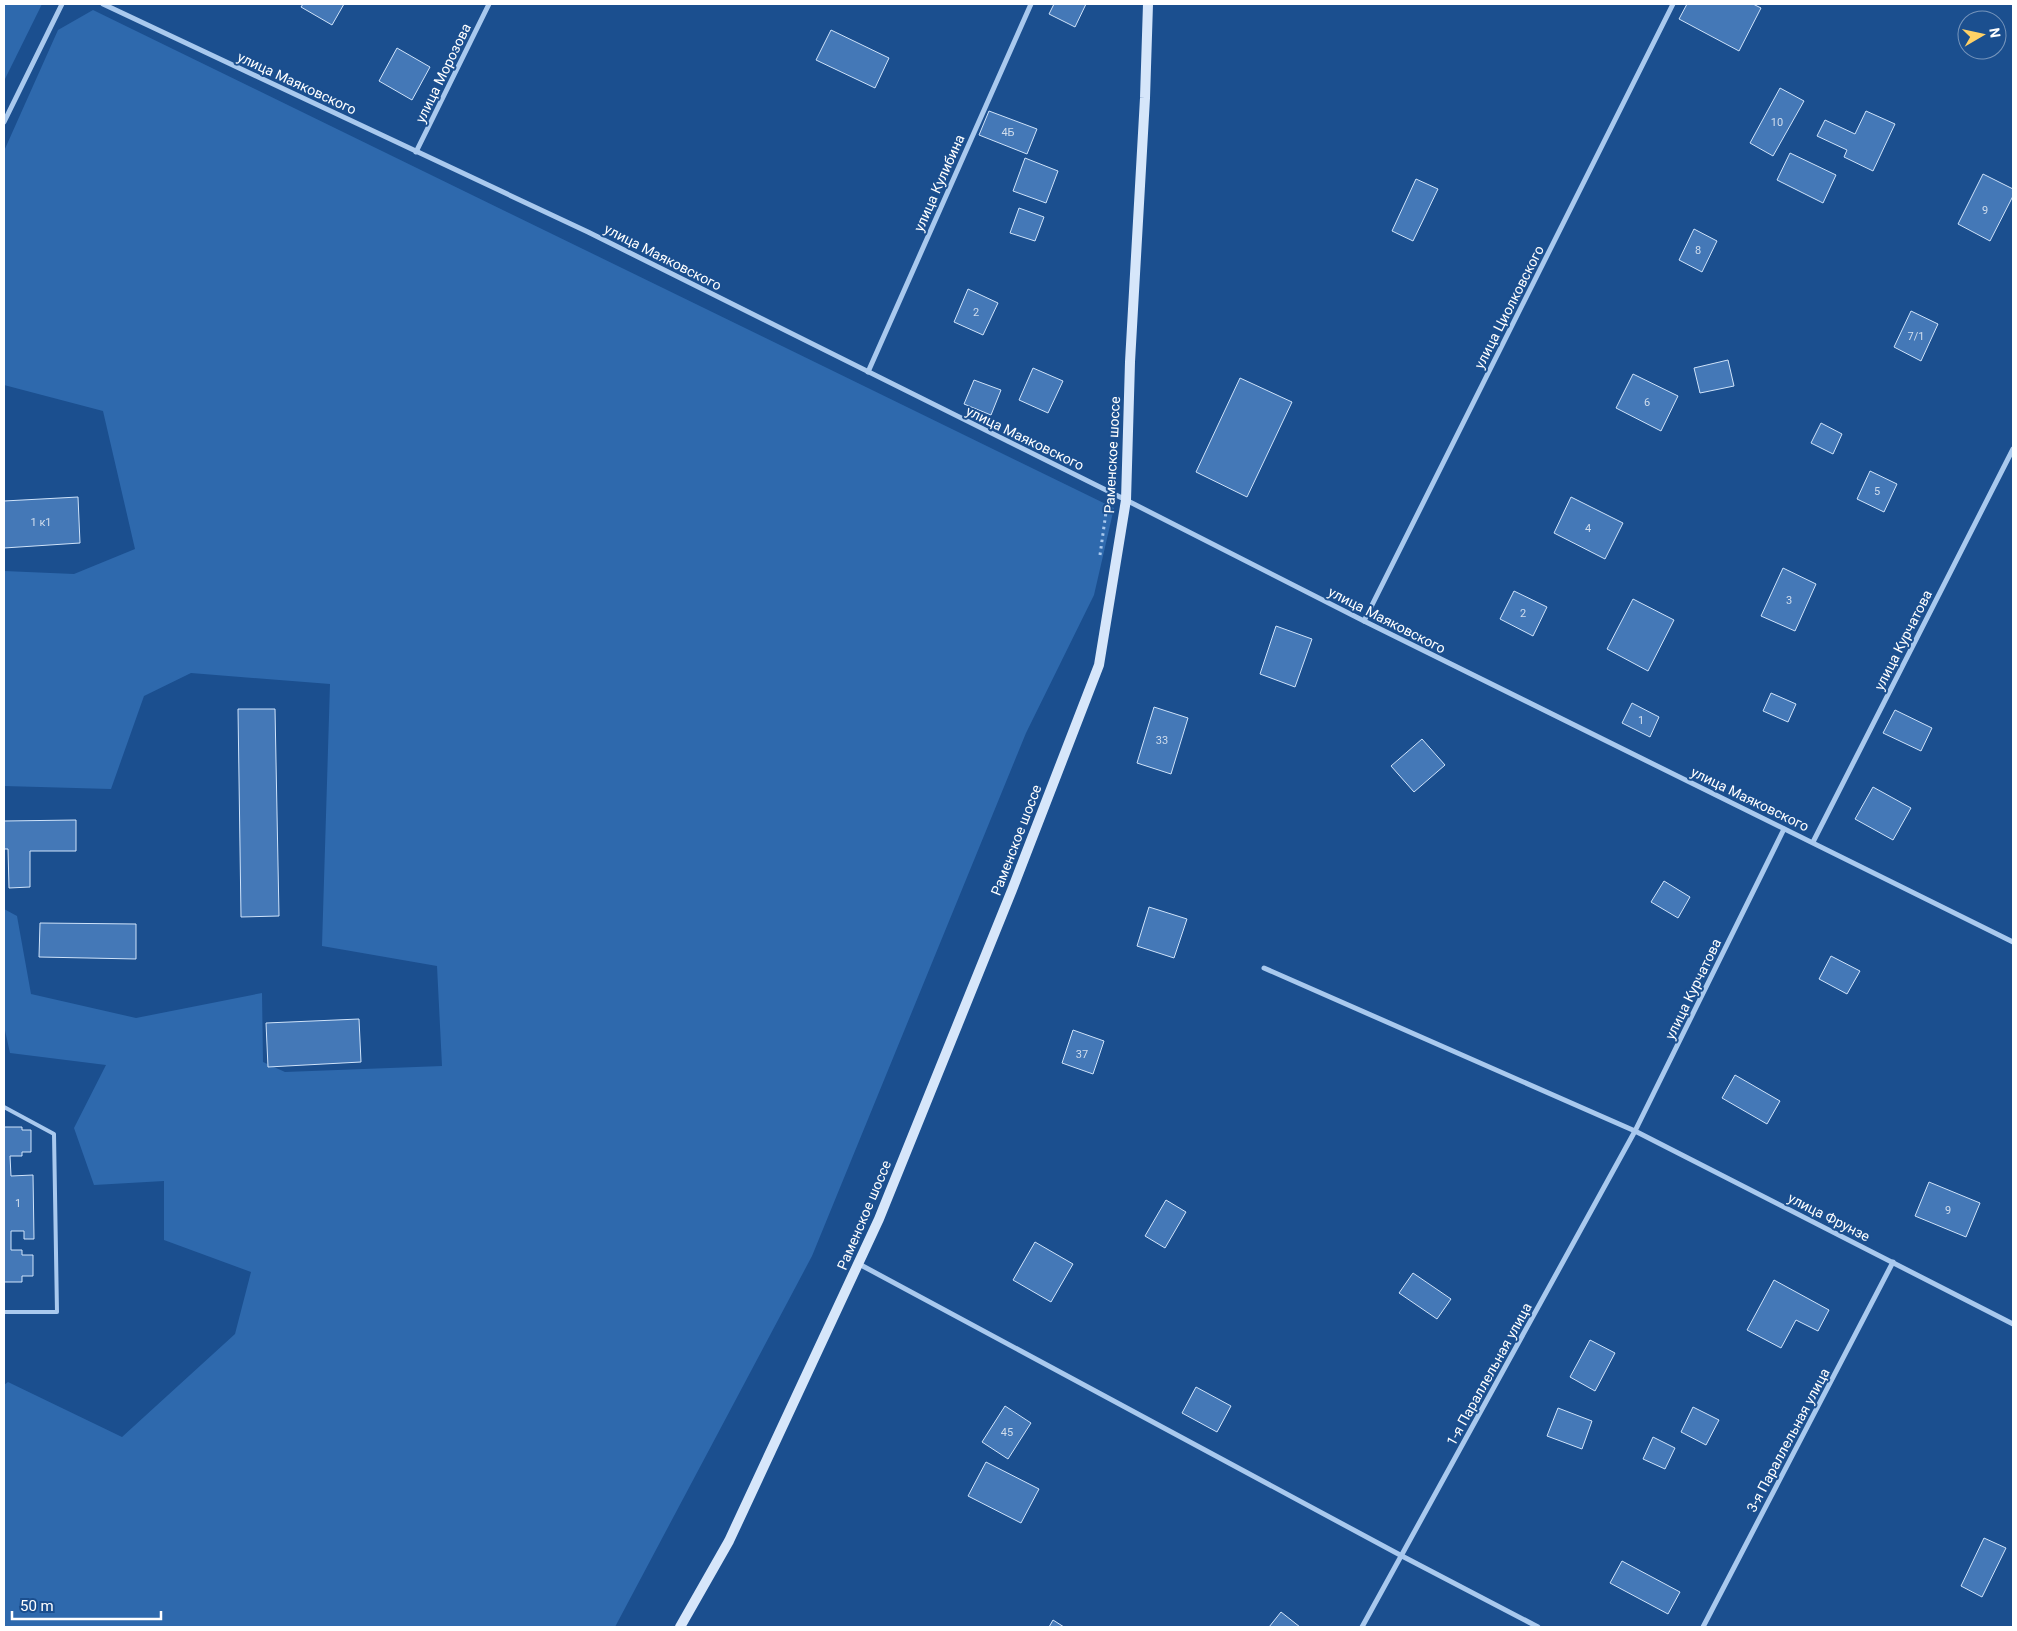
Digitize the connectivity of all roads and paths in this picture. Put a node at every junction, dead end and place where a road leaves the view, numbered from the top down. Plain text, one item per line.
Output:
1 (62, 4) edge
2 (102, 4) edge
3 (489, 4) edge
4 (1031, 4) edge
5 (1148, 4) edge
6 (1673, 4) edge
7 (4, 122) edge
8 (416, 152) junction
9 (868, 372) junction
10 (2013, 449) edge
11 (1109, 492) junction
12 (1126, 500) junction
13 (1100, 558) dead end
14 (1364, 621) junction
15 (1784, 829) junction
16 (1813, 842) junction
17 (2013, 942) edge
18 (1264, 968) dead end
19 (4, 1107) edge
20 (1635, 1131) junction
21 (1893, 1262) junction
22 (859, 1264) junction
23 (4, 1312) edge
24 (2013, 1324) edge
25 (1402, 1556) junction
26 (680, 1627) edge
27 (1362, 1627) edge
28 (1538, 1627) edge
29 (1703, 1627) edge

1 - 7 street
2 - 8 street, улица Маяковского
3 - 8 street, улица Морозова
4 - 9 street, улица Кулибина
5 - 12 main road, Раменское шоссе
6 - 14 street, улица Циолковского
8 - 9 street, улица Маяковского
9 - 11 street, улица Маяковского
10 - 16 street, улица Курчатова
11 - 12 street, улица Маяковского
11 - 13 path
12 - 14 street, улица Маяковского
12 - 22 main road, Раменское шоссе
14 - 15 street, улица Маяковского
15 - 16 street, улица Маяковского
15 - 20 street, улица Курчатова
16 - 17 street, улица Маяковского
18 - 20 street, улица Фрунзе
19 - 23 lane
20 - 21 street, улица Фрунзе
20 - 25 street, 1-я Параллельная улица
21 - 24 street, улица Фрунзе
21 - 29 street, 3-я Параллельная улица
22 - 25 street
22 - 26 main road, Раменское шоссе
25 - 27 street, 1-я Параллельная улица
25 - 28 street

